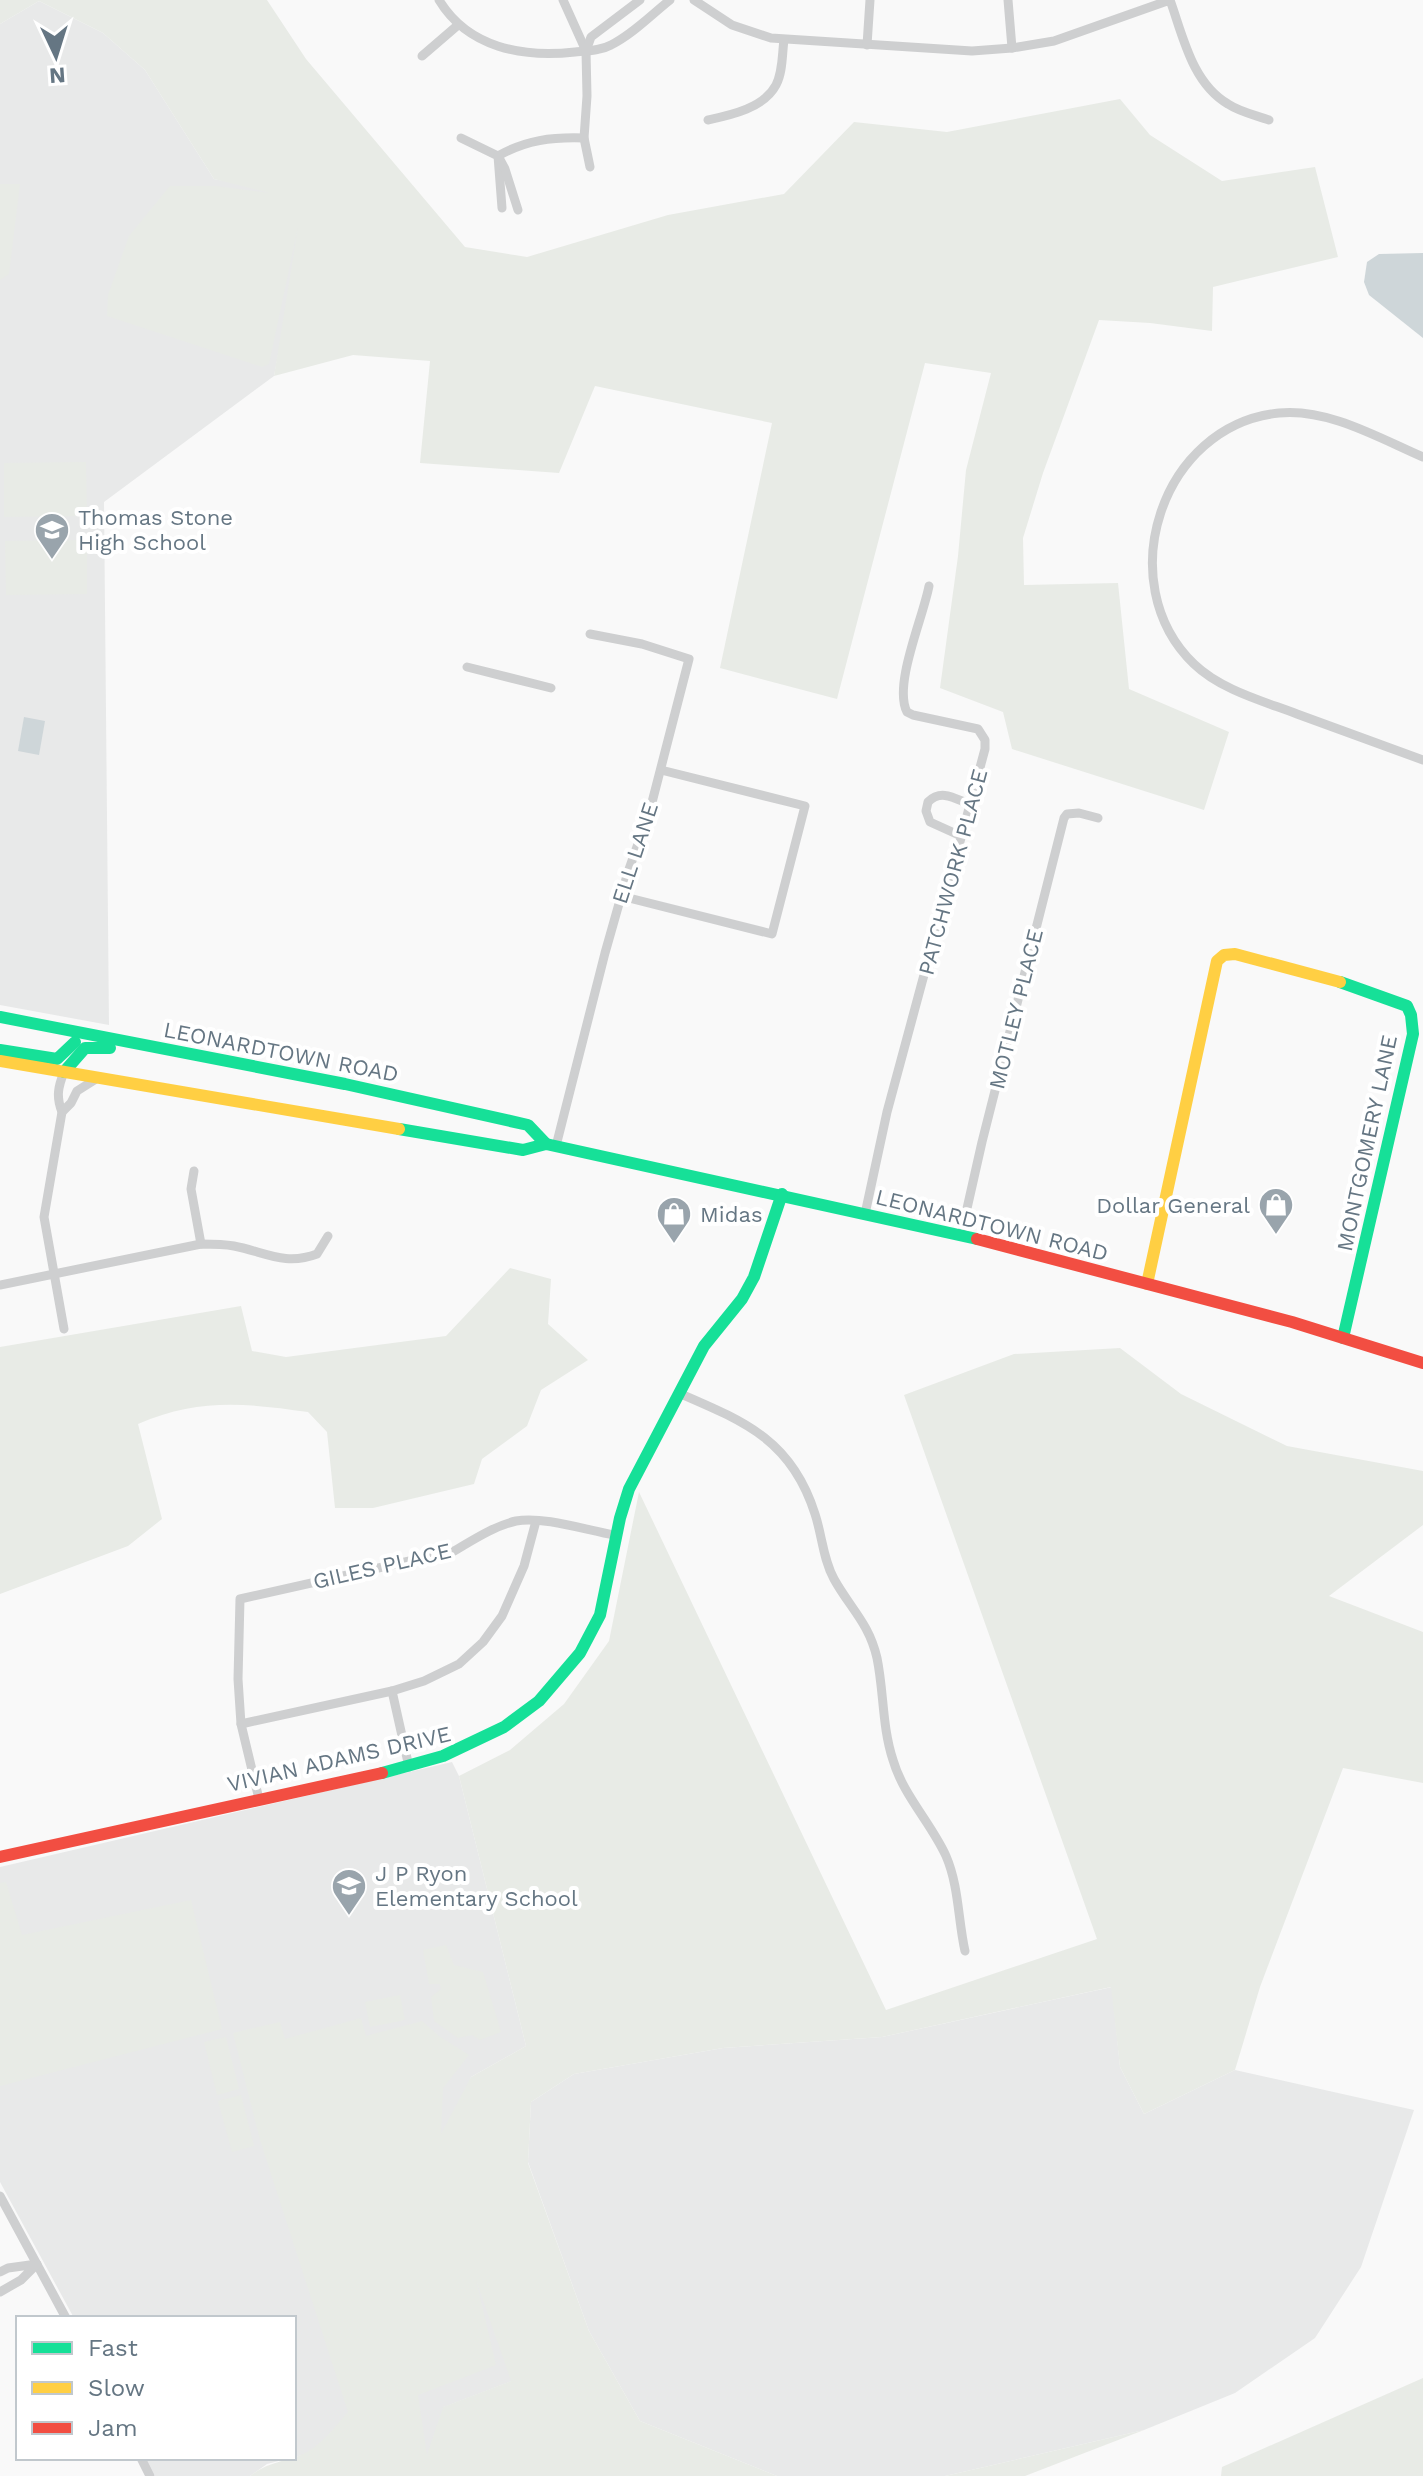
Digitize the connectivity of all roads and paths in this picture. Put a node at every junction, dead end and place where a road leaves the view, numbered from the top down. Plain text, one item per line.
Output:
1 (439, 0) edge
2 (563, 0) edge
3 (640, 0) edge
4 (670, 0) edge
5 (694, 0) edge
6 (870, 0) edge
7 (1008, 0) edge
8 (1170, 0) edge
9 (458, 25) junction
10 (784, 40) junction
11 (867, 45) junction
12 (1012, 48) junction
13 (586, 51) junction
14 (422, 56) dead end
15 (708, 120) dead end
16 (1269, 120) dead end
17 (461, 138) dead end
18 (584, 138) junction
19 (498, 156) junction
20 (590, 167) dead end
21 (502, 208) dead end
22 (518, 210) dead end
23 (1423, 457) edge
24 (929, 586) dead end
25 (590, 634) dead end
26 (467, 667) dead end
27 (551, 688) dead end
28 (1423, 760) edge
29 (661, 770) junction
30 (969, 804) junction
31 (1098, 818) dead end
32 (961, 836) junction
33 (621, 896) junction
34 (0, 1017) edge
35 (81, 1034) junction
36 (165, 1049) junction
37 (0, 1050) edge
38 (0, 1061) edge
39 (64, 1072) junction
40 (96, 1079) junction
41 (62, 1112) junction
42 (551, 1145) junction
43 (194, 1171) dead end
44 (782, 1194) junction
45 (865, 1214) junction
46 (961, 1235) junction
47 (328, 1236) dead end
48 (201, 1244) junction
49 (54, 1274) junction
50 (1147, 1284) junction
51 (0, 1285) edge
52 (64, 1329) dead end
53 (1343, 1338) junction
54 (1423, 1363) edge
55 (681, 1394) junction
56 (536, 1521) junction
57 (614, 1535) junction
58 (392, 1691) junction
59 (241, 1724) junction
60 (409, 1767) junction
61 (259, 1799) junction
62 (0, 1857) edge
63 (965, 1951) dead end
64 (0, 2196) edge
65 (37, 2264) junction
66 (0, 2272) edge
67 (0, 2292) edge
68 (65, 2316) edge

1 - 9 street
2 - 13 street
3 - 13 street
4 - 13 street
5 - 10 street
6 - 11 street
7 - 12 street
8 - 12 street
8 - 16 street
9 - 13 street
9 - 14 street
10 - 11 street
10 - 15 street
11 - 12 street
13 - 18 street
17 - 19 street
18 - 19 street
18 - 20 street
19 - 21 street
19 - 22 street
23 - 28 street
24 - 30 street, PATCHWORK PLACE
25 - 29 street, ELL LANE
26 - 27 street
29 - 33 street, ELL LANE
29 - 33 street
30 - 32 street, PATCHWORK PLACE
30 - 32 street
31 - 46 street, MOTLEY PLACE
32 - 45 street, PATCHWORK PLACE
33 - 42 street, ELL LANE
34 - 35 main road, LEONARDTOWN ROAD
35 - 36 main road, LEONARDTOWN ROAD
35 - 37 main road
36 - 39 main road
36 - 42 main road, LEONARDTOWN ROAD
38 - 39 main road, LEONARDTOWN ROAD
39 - 40 main road, LEONARDTOWN ROAD
39 - 41 street
40 - 41 street
40 - 42 main road, LEONARDTOWN ROAD
41 - 49 street
42 - 44 main road, LEONARDTOWN ROAD
43 - 48 street
44 - 45 main road, LEONARDTOWN ROAD
44 - 55 main road, VIVIAN ADAMS DRIVE
45 - 46 main road, LEONARDTOWN ROAD
46 - 50 main road, LEONARDTOWN ROAD
47 - 48 street
48 - 49 street
49 - 51 street
49 - 52 street
50 - 53 main road, LEONARDTOWN ROAD
50 - 53 main road, MONTGOMERY LANE
53 - 54 main road, LEONARDTOWN ROAD
55 - 57 main road, VIVIAN ADAMS DRIVE
55 - 63 street
56 - 57 street, GILES PLACE
56 - 58 street
56 - 59 street, GILES PLACE
57 - 60 main road, VIVIAN ADAMS DRIVE
58 - 59 street
58 - 60 street
59 - 61 street
60 - 61 main road, VIVIAN ADAMS DRIVE
61 - 62 main road, VIVIAN ADAMS DRIVE
64 - 65 street
65 - 66 street
65 - 67 street
65 - 68 street

